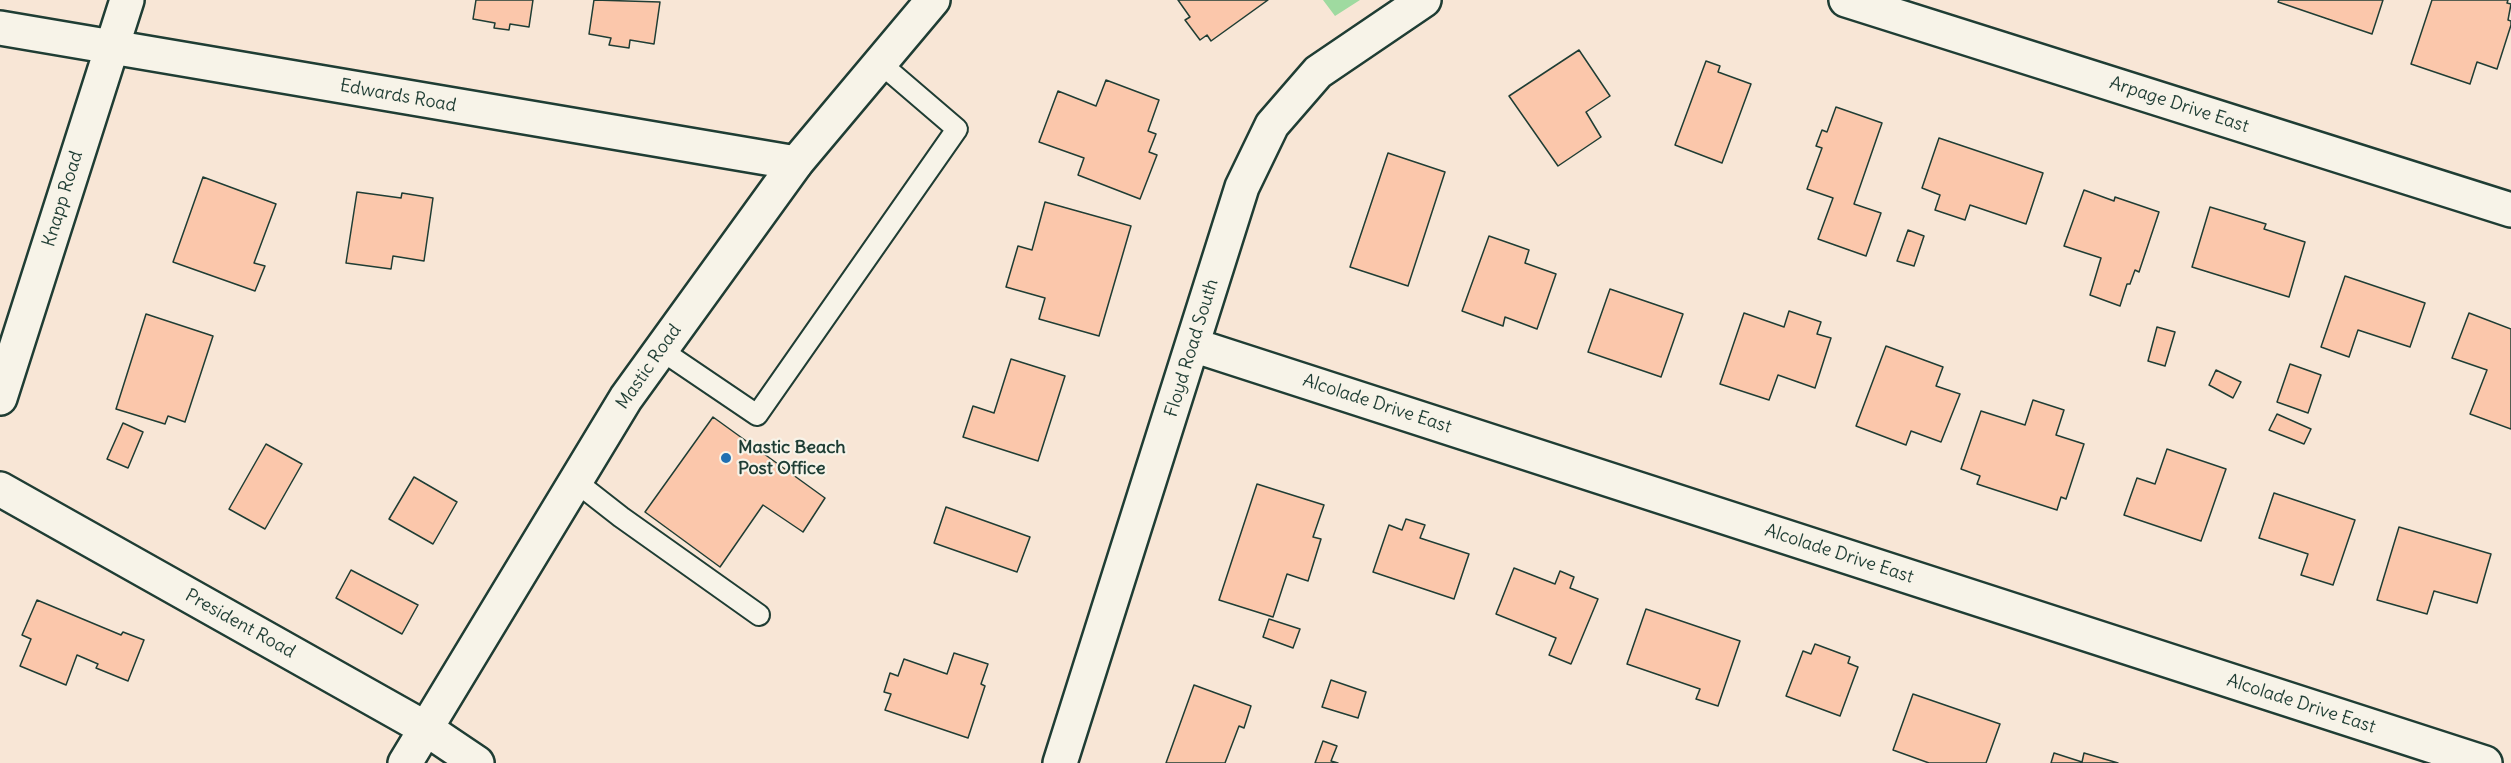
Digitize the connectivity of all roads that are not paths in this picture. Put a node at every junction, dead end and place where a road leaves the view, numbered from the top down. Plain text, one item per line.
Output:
1 (127, 0) edge
2 (933, 0) edge
3 (1424, 0) edge
4 (1846, 0) edge
5 (0, 28) edge
6 (111, 47) junction
7 (880, 63) junction
8 (796, 163) junction
9 (2511, 210) edge
10 (1193, 345) junction
11 (661, 350) junction
12 (0, 398) edge
13 (575, 481) junction
14 (0, 489) edge
15 (759, 615) dead end
16 (425, 728) junction
17 (405, 763) edge
18 (477, 763) edge
19 (1060, 763) edge
20 (2485, 763) edge

1 - 6 street, Knapp Road
2 - 7 street, Mastic Road
3 - 10 street, Floyd Road South
4 - 9 street, Arpage Drive East
5 - 6 street, Edwards Road
6 - 8 street, Edwards Road
6 - 12 street, Knapp Road
7 - 8 street, Mastic Road
7 - 11 lane
8 - 11 street, Mastic Road
10 - 19 street, Floyd Road South
10 - 20 street, Alcolade Drive East
11 - 13 street, Mastic Road
13 - 15 lane
13 - 16 street, Mastic Road
14 - 16 street, President Road
16 - 17 street, Mastic Road
16 - 18 street, President Road

